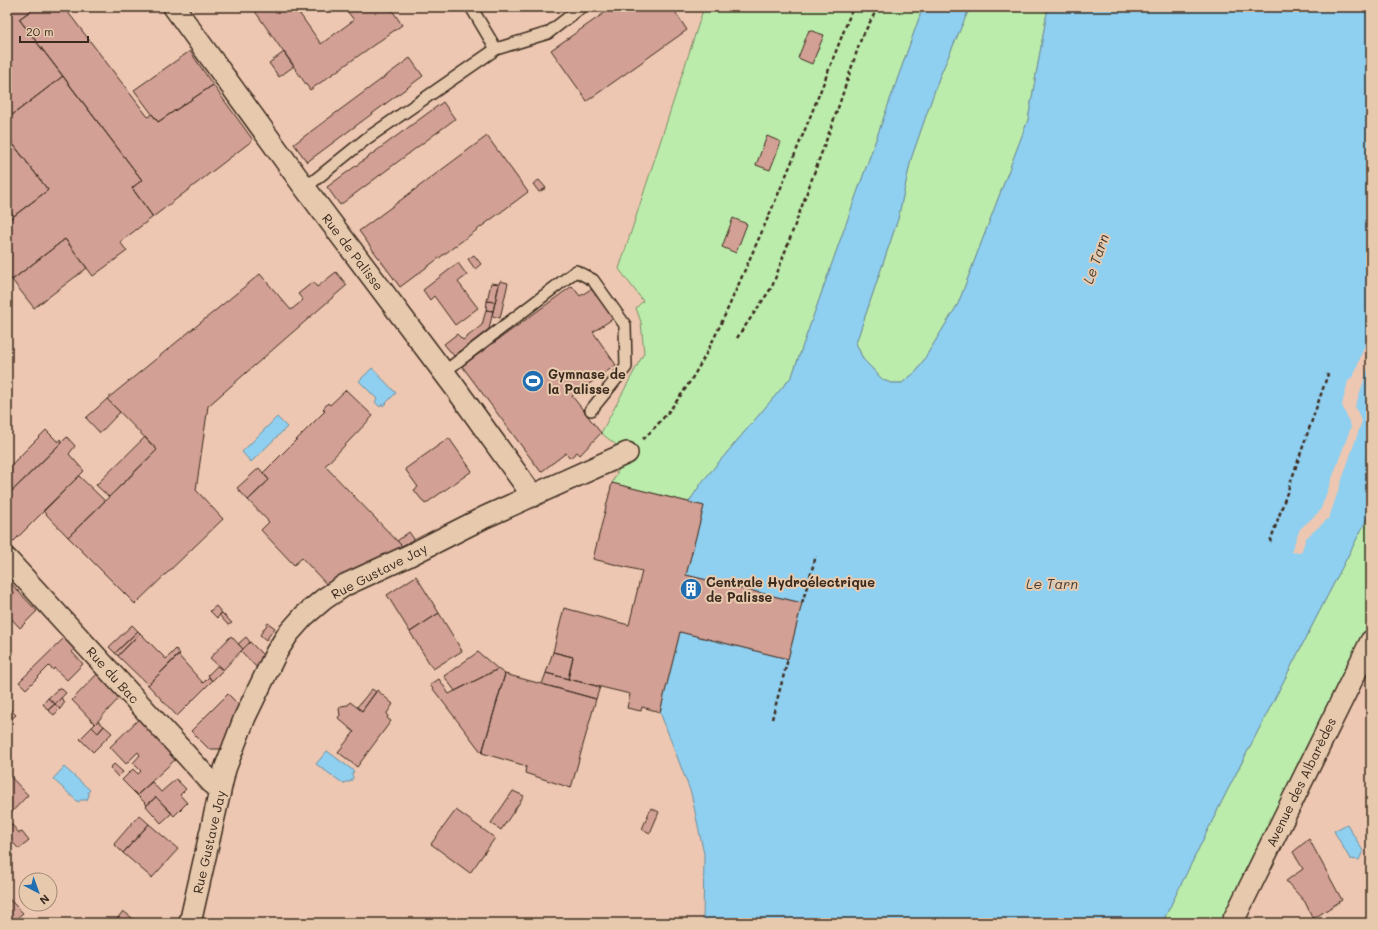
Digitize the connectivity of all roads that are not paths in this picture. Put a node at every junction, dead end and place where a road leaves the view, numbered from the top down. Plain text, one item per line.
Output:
1 (174, 7) edge
2 (471, 7) edge
3 (582, 7) edge
4 (496, 49) junction
5 (305, 188) junction
6 (444, 372) junction
7 (591, 410) dead end
8 (627, 453) road end
9 (533, 496) junction
10 (7, 559) edge
11 (1371, 641) edge
12 (220, 792) junction
13 (190, 923) edge
14 (1232, 923) edge

1 - 5 street, Rue de Palisse
2 - 4 lane
3 - 4 lane
4 - 5 lane
5 - 6 street, Rue de Palisse
6 - 7 lane
6 - 9 street, Rue de Palisse
8 - 9 street, Rue Gustave Jay
9 - 12 street, Rue Gustave Jay
10 - 12 street, Rue du Bac
11 - 14 street, Avenue des Albarèdes
12 - 13 street, Rue Gustave Jay

